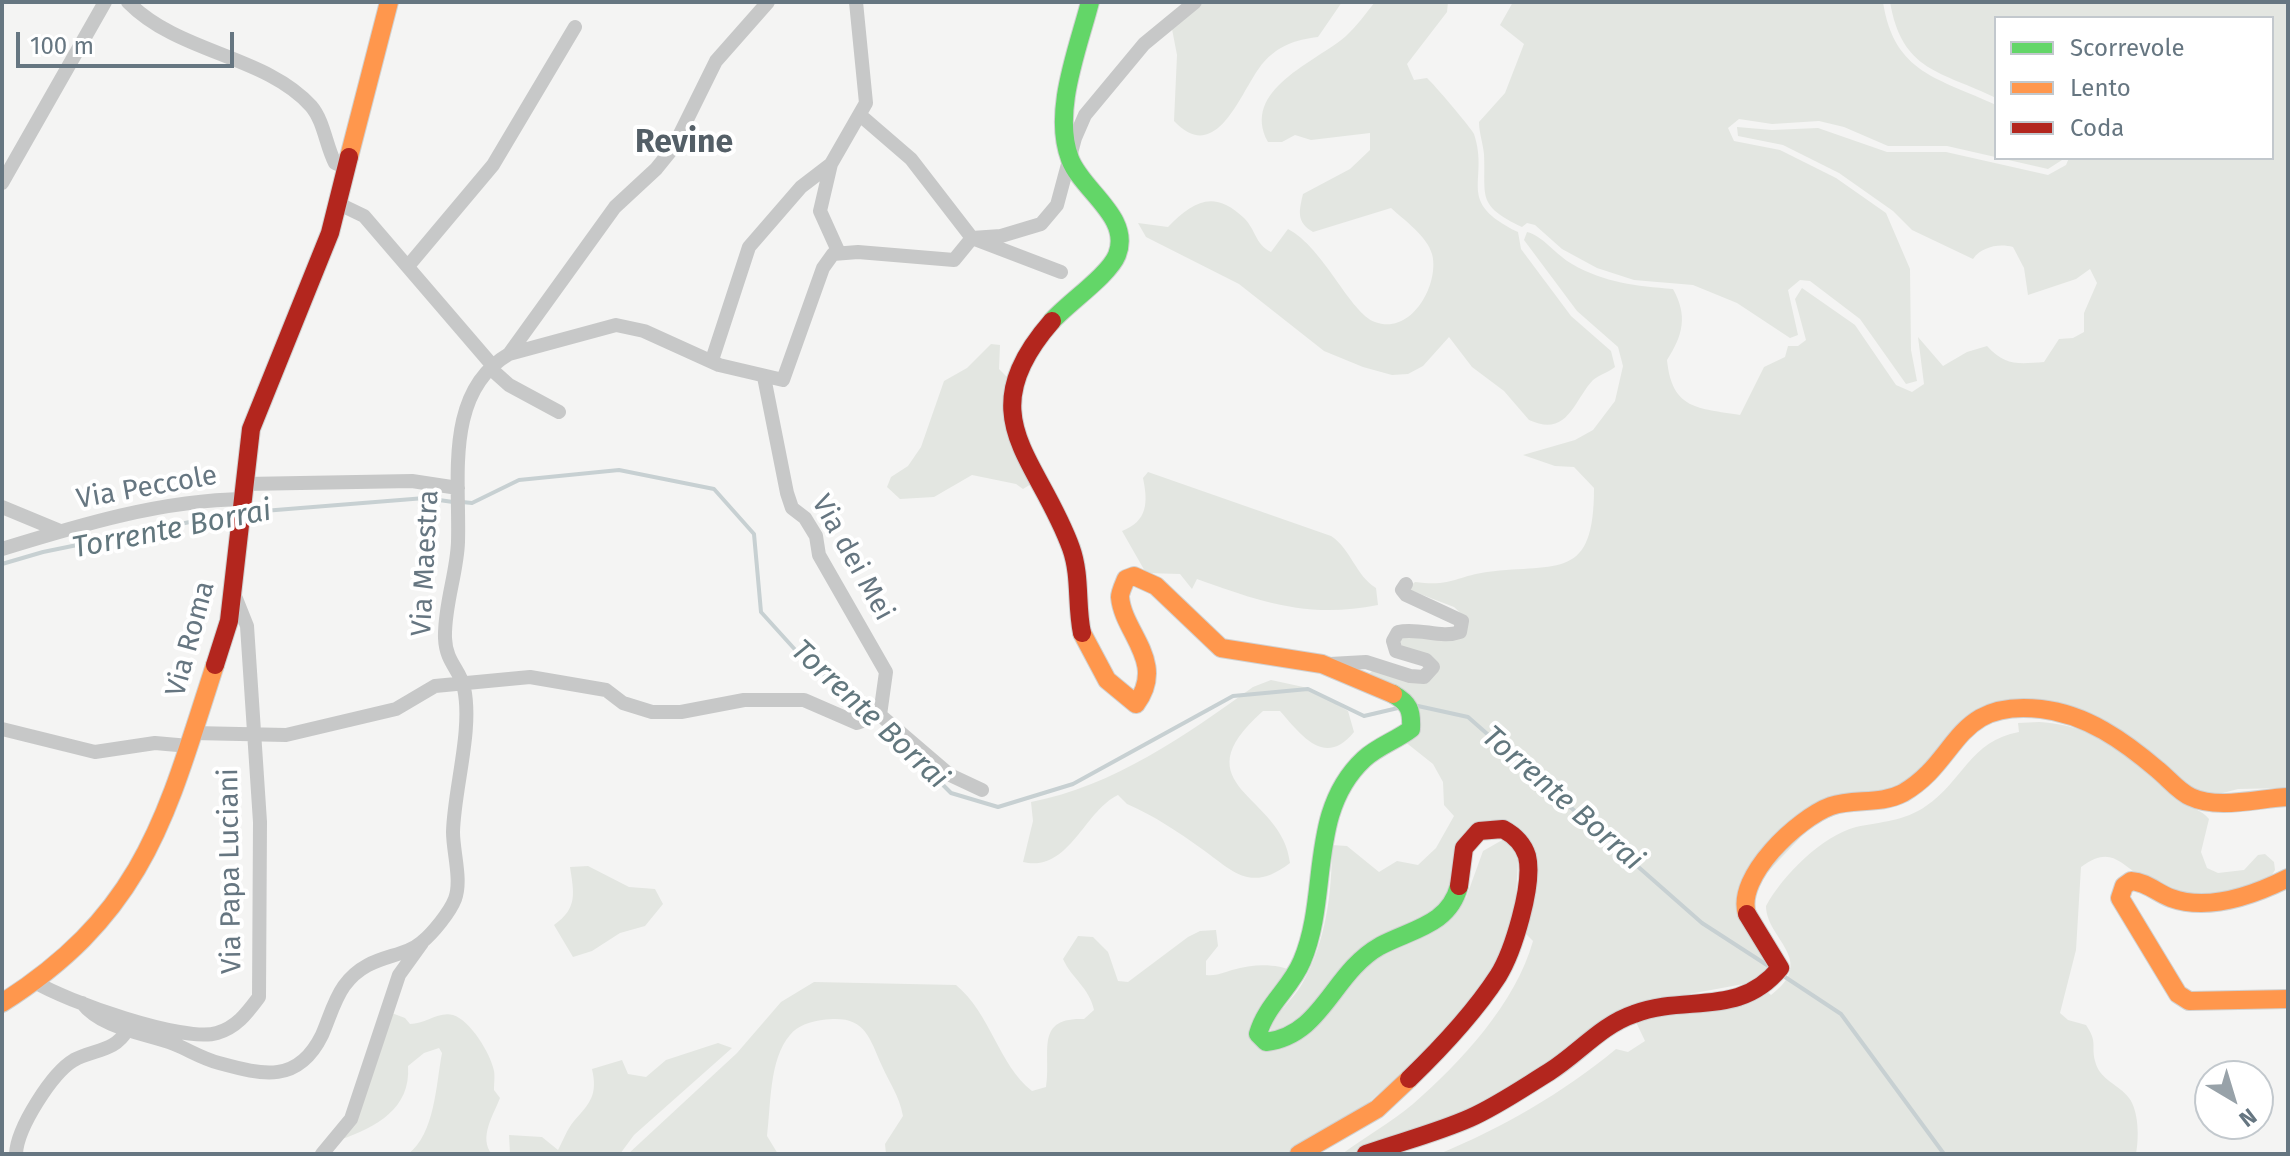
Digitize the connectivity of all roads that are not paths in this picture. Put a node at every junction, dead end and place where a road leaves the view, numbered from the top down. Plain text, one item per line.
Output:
1 (105, 2) edge
2 (128, 2) edge
3 (389, 2) edge
4 (768, 2) edge
5 (856, 2) edge
6 (1090, 2) edge
7 (1195, 2) edge
8 (575, 27) dead end
9 (860, 115) junction
10 (1070, 159) junction
11 (831, 164) junction
12 (348, 169) junction
13 (2, 183) edge
14 (339, 204) junction
15 (972, 238) junction
16 (839, 253) junction
17 (409, 265) junction
18 (1061, 272) dead end
19 (509, 354) junction
20 (712, 360) junction
21 (491, 366) junction
22 (764, 377) junction
23 (559, 412) dead end
24 (458, 492) junction
25 (245, 496) junction
26 (2, 507) edge
27 (60, 531) junction
28 (2, 549) edge
29 (1406, 584) dead end
30 (234, 594) junction
31 (1322, 664) junction
32 (462, 683) junction
33 (876, 717) junction
34 (2, 729) edge
35 (253, 736) junction
36 (191, 740) junction
37 (982, 790) dead end
38 (2288, 797) edge
39 (2288, 878) edge
40 (422, 943) junction
41 (35, 982) junction
42 (2288, 999) edge
43 (2, 1003) edge
44 (82, 1003) junction
45 (127, 1030) junction
46 (11, 1150) edge
47 (322, 1154) edge
48 (1299, 1154) edge
49 (1366, 1154) edge

1 - 13 street
2 - 12 street
3 - 12 street, Via Roma
4 - 19 street, Via Maestra
5 - 9 street
6 - 10 street
7 - 10 street
8 - 17 street
9 - 11 street
9 - 15 street
10 - 15 street
10 - 31 street
11 - 16 street
11 - 20 street
12 - 14 street, Via Roma
14 - 17 street
14 - 25 street, Via Roma
15 - 16 street
15 - 18 street
16 - 22 street
17 - 21 street
19 - 20 street
19 - 21 street, Via Maestra
20 - 22 street
21 - 23 street
21 - 24 street, Via Maestra
22 - 33 street, Via dei Mei
24 - 25 street, Via Peccole
24 - 32 street, Via Maestra
25 - 27 street, Via Peccole
25 - 30 street, Via Roma
26 - 27 street, Via Peccole
27 - 28 street, Via Peccole
29 - 31 street
30 - 35 street, Via Papa Luciani
30 - 36 street, Via Roma
31 - 48 street
32 - 33 street
32 - 35 street
32 - 40 street, Via Maestra
33 - 37 street
34 - 36 street
35 - 36 street
35 - 44 street, Via Papa Luciani
36 - 41 street, Via Roma
38 - 49 street
39 - 42 street
40 - 45 street
40 - 47 street, Via Maestra
41 - 43 street, Via Roma
41 - 44 street, Via Papa Luciani
44 - 45 street
45 - 46 street

